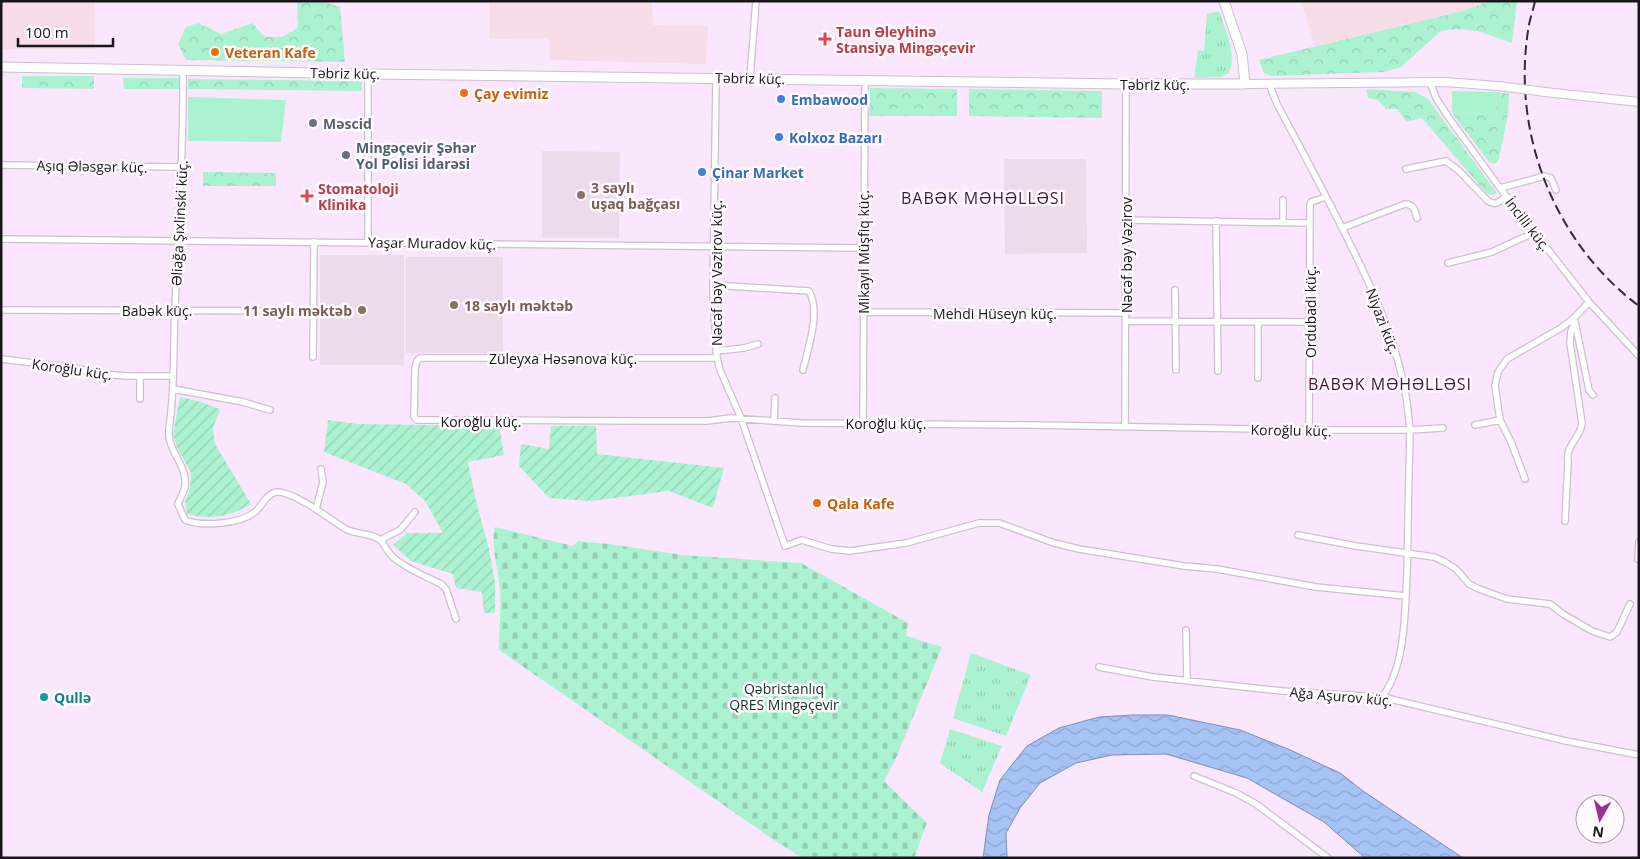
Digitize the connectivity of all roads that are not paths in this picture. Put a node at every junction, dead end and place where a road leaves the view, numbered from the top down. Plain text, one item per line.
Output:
1 (756, 1) edge
2 (1224, 1) edge
3 (1, 67) edge
4 (183, 70) junction
5 (368, 74) junction
6 (716, 78) junction
7 (750, 78) junction
8 (865, 80) junction
9 (1430, 82) junction
10 (1126, 84) junction
11 (1245, 84) junction
12 (1271, 84) junction
13 (1639, 102) edge
14 (1, 165) edge
15 (182, 167) junction
16 (1406, 169) dead end
17 (1500, 188) junction
18 (1556, 190) dead end
19 (1506, 196) junction
20 (1326, 197) junction
21 (1283, 200) dead end
22 (1417, 218) dead end
23 (1126, 220) junction
24 (1216, 221) junction
25 (1283, 222) junction
26 (1310, 223) junction
27 (1342, 228) junction
28 (1535, 232) junction
29 (1, 239) edge
30 (178, 240) junction
31 (314, 242) junction
32 (368, 242) junction
33 (714, 246) junction
34 (863, 248) junction
35 (1448, 263) dead end
36 (713, 285) junction
37 (1175, 290) dead end
38 (1589, 302) junction
39 (1, 310) edge
40 (174, 310) junction
41 (313, 311) junction
42 (863, 312) junction
43 (1127, 313) junction
44 (1575, 320) junction
45 (1126, 321) junction
46 (1176, 322) junction
47 (1218, 322) junction
48 (1258, 322) junction
49 (1310, 322) junction
50 (758, 344) dead end
51 (716, 351) junction
52 (1639, 356) edge
53 (313, 357) dead end
54 (717, 358) junction
55 (1, 359) edge
56 (415, 368) joint
57 (803, 370) dead end
58 (1176, 370) dead end
59 (1218, 371) dead end
60 (140, 376) junction
61 (173, 376) junction
62 (1258, 378) dead end
63 (173, 389) junction
64 (1593, 395) dead end
65 (775, 398) dead end
66 (140, 399) dead end
67 (270, 410) dead end
68 (741, 418) junction
69 (1500, 420) junction
70 (774, 421) junction
71 (863, 423) junction
72 (1475, 426) dead end
73 (1125, 427) junction
74 (1443, 428) dead end
75 (1309, 430) junction
76 (1409, 430) junction
77 (321, 469) dead end
78 (1525, 479) dead end
79 (316, 509) junction
80 (415, 512) dead end
81 (1565, 520) dead end
82 (1298, 536) dead end
83 (380, 540) junction
84 (1639, 542) edge
85 (1408, 552) junction
86 (1638, 559) edge
87 (1406, 596) junction
88 (1630, 604) dead end
89 (456, 619) dead end
90 (1186, 630) dead end
91 (1099, 667) dead end
92 (1187, 680) junction
93 (1382, 697) junction
94 (1639, 755) edge
95 (1194, 776) dead end
96 (1328, 858) edge

1 - 7 street
2 - 11 main road
3 - 4 main road, Təbriz küç.
4 - 5 main road, Təbriz küç.
4 - 15 street, Əliağa Şıxlinski küç.
5 - 6 main road, Təbriz küç.
5 - 32 street
6 - 7 main road, Təbriz küç.
6 - 33 street, Nəcəf bəy Vəzirov küç.
7 - 8 main road, Təbriz küç.
8 - 10 main road, Təbriz küç.
8 - 34 street, Mikayıl Müşfiq küç.
9 - 12 street, Təbriz küç.
9 - 13 street, Təbriz küç., bridge
9 - 17 street, İncilli küç.
10 - 11 main road, Təbriz küç.
10 - 23 street, Nəcəf bəy Vəzirov
11 - 12 street, Təbriz küç.
12 - 20 street, Niyazi küç.
14 - 15 street, Aşıq Ələsgər küç.
15 - 30 street, Əliağa Şıxlinski küç.
16 - 19 street
17 - 18 street
17 - 19 street, İncilli küç.
19 - 28 street, İncilli küç.
20 - 26 street, Ordubadi küç.
20 - 27 street, Niyazi küç.
21 - 25 street
22 - 27 street
23 - 24 street
23 - 43 street, Nəcəf bəy Vəzirov
24 - 25 street
24 - 47 street
25 - 26 street
26 - 49 street, Ordubadi küç.
27 - 76 street, Niyazi küç.
28 - 35 street
28 - 38 street, İncilli küç.
29 - 30 street, Yaşar Muradov küç.
30 - 31 street, Yaşar Muradov küç.
30 - 40 street, Əliağa Şıxlinski küç.
31 - 32 street, Yaşar Muradov küç.
31 - 41 street
32 - 33 street, Yaşar Muradov küç.
33 - 34 street, Yaşar Muradov küç.
33 - 36 street, Nəcəf bəy Vəzirov küç.
34 - 42 street, Mikayıl Müşfiq küç.
36 - 51 street, Nəcəf bəy Vəzirov küç.
36 - 57 street
37 - 46 street
38 - 44 street
38 - 52 street, İncilli küç.
39 - 40 street, Babək küç.
40 - 41 street, Babək küç.
40 - 61 street, Əliağa Şıxlinski küç.
41 - 53 street
42 - 43 street, Mehdi Hüseyn küç.
42 - 71 street, Mikayıl Müşfiq küç.
43 - 45 street, Nəcəf bəy Vəzirov
44 - 64 street
44 - 69 street
44 - 81 street
45 - 46 street
45 - 73 street, Nəcəf bəy Vəzirov
46 - 47 street
46 - 58 street
47 - 48 street
47 - 59 street
48 - 49 street
48 - 62 street
49 - 75 street, Ordubadi küç.
50 - 51 street
51 - 54 street, Nəcəf bəy Vəzirov küç.
54 - 56 street, Züleyxa Həsənova küç.
54 - 68 street, Nəcəf bəy Vəzirov küç.
55 - 60 street, Koroğlu küç.
56 - 68 street, Koroğlu küç.
60 - 61 street, Koroğlu küç.
60 - 66 street
61 - 63 street, Əliağa Şıxlinski küç.
63 - 67 street
63 - 79 street, Əliağa Şıxlinski küç.
65 - 70 street
68 - 70 street, Koroğlu küç.
68 - 87 street, Nəcəf bəy Vəzirov küç.
69 - 72 street
69 - 78 street
70 - 71 street, Koroğlu küç.
71 - 73 street, Koroğlu küç.
73 - 75 street, Koroğlu küç.
74 - 76 street, Koroğlu küç.
75 - 76 street, Koroğlu küç.
76 - 85 street, Niyazi küç.
77 - 79 street
79 - 83 street
80 - 83 street
82 - 85 street
83 - 89 street
84 - 86 street
85 - 87 street, Niyazi küç.
85 - 88 street
87 - 93 street, Niyazi küç.
90 - 92 street
91 - 92 street, Ağa Aşurov küç.
92 - 93 street, Ağa Aşurov küç.
93 - 94 street, Ağa Aşurov küç.
95 - 96 street

